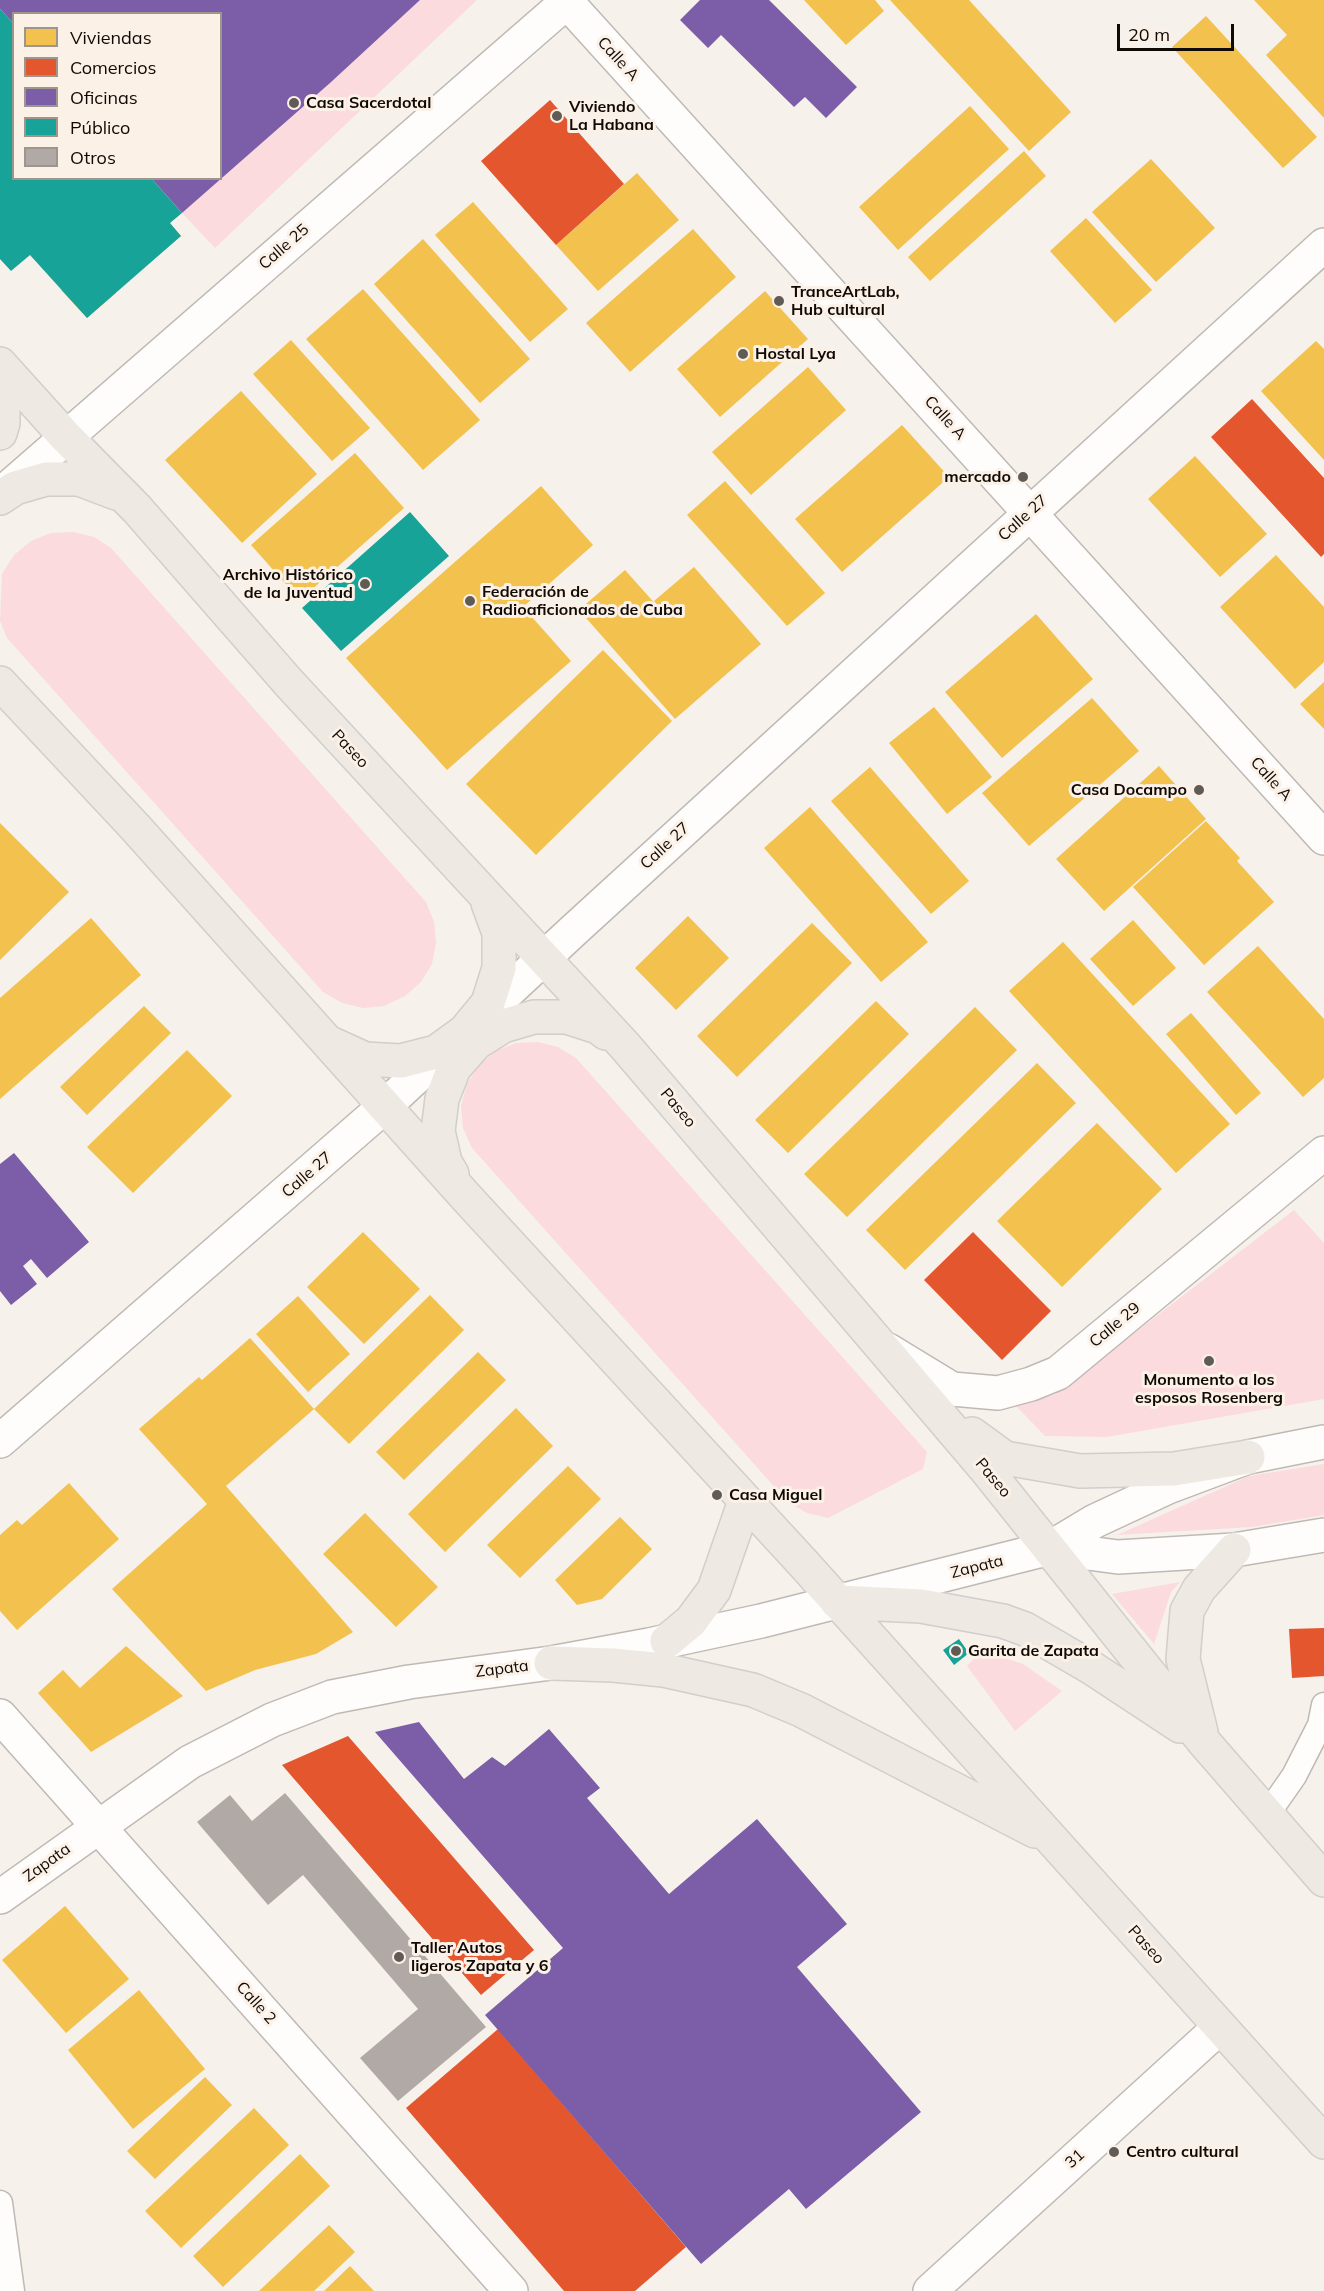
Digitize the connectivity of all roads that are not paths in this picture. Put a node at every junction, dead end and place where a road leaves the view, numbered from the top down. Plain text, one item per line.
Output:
1 (567, 1) edge
2 (1324, 245) edge
3 (0, 364) edge
4 (0, 379) edge
5 (0, 433) edge
6 (65, 436) junction
7 (0, 496) edge
8 (137, 508) junction
9 (1030, 511) junction
10 (0, 683) edge
11 (1324, 838) edge
12 (487, 898) junction
13 (542, 960) junction
14 (465, 1031) junction
15 (328, 1042) junction
16 (625, 1046) junction
17 (385, 1106) junction
18 (1324, 1153) edge
19 (466, 1197) junction
20 (878, 1344) junction
21 (0, 1441) edge
22 (1324, 1442) edge
23 (1248, 1457) junction
24 (745, 1501) junction
25 (1324, 1535) edge
26 (1050, 1548) junction
27 (1234, 1550) junction
28 (837, 1602) junction
29 (667, 1641) junction
30 (551, 1663) junction
31 (1324, 1705) edge
32 (0, 1716) edge
33 (1204, 1742) junction
34 (1266, 1816) junction
35 (99, 1826) junction
36 (1053, 1840) junction
37 (1324, 1880) edge
38 (0, 1897) edge
39 (1220, 2027) junction
40 (1324, 2142) edge
41 (0, 2203) edge
42 (12, 2291) edge
43 (511, 2291) edge
44 (930, 2291) edge

1 - 6 street, Calle 25
1 - 9 street, Calle A
2 - 9 street, Calle 27
3 - 6 main road, Paseo
4 - 5 main road
6 - 7 street, Calle 25
6 - 8 main road, Paseo
7 - 8 main road
8 - 12 main road, Paseo
9 - 11 street, Calle A
9 - 13 street, Calle 27
10 - 15 main road, Paseo
12 - 13 main road, Paseo
12 - 14 main road
13 - 14 street, Calle 27
13 - 16 main road, Paseo
14 - 15 main road
14 - 17 street, Calle 27
15 - 17 main road, Paseo
16 - 19 main road
16 - 20 main road, Paseo
17 - 19 main road, Paseo
17 - 21 street, Calle 27
18 - 20 street, Calle 29
19 - 24 main road, Paseo
20 - 23 main road
20 - 26 main road, Paseo
22 - 23 street, Zapata
23 - 26 street, Zapata
24 - 28 main road, Paseo
24 - 29 main road
25 - 27 street, Zapata
26 - 27 street, Zapata
26 - 28 street, Zapata
26 - 33 main road, Paseo
27 - 33 main road
28 - 29 street, Zapata
28 - 33 main road
28 - 36 main road, Paseo
29 - 30 street, Zapata
30 - 35 street, Zapata
30 - 36 main road
31 - 34 lane
32 - 35 street, Calle 2
33 - 34 main road, Paseo
34 - 37 main road, Paseo
35 - 38 street, Zapata
35 - 43 street, Calle 2
36 - 39 main road, Paseo
39 - 40 main road, Paseo
39 - 44 street, 31
41 - 42 lane

